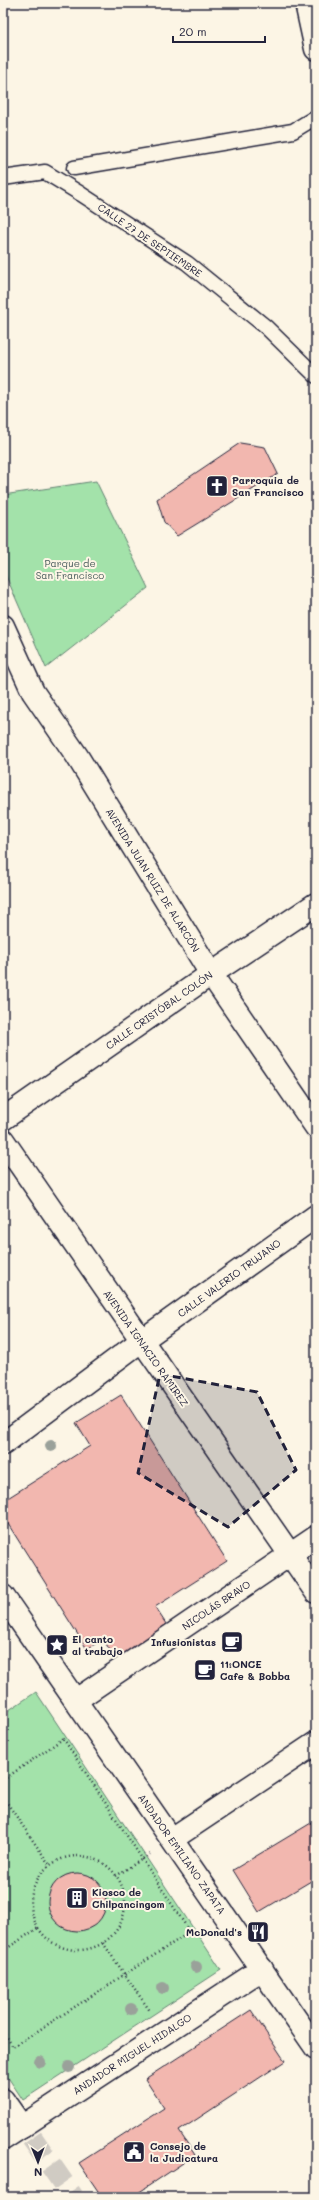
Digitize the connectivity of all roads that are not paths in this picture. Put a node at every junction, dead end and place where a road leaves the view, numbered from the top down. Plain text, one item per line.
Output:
1 (306, 3) edge
2 (316, 49) edge
3 (316, 117) edge
4 (74, 168) dead end
5 (3, 178) edge
6 (316, 376) edge
7 (3, 626) edge
8 (316, 904) edge
9 (211, 974) junction
10 (3, 1119) edge
11 (316, 1127) edge
12 (3, 1140) edge
13 (316, 1216) edge
14 (141, 1340) junction
15 (3, 1444) edge
16 (316, 1537) edge
17 (290, 1555) junction
18 (316, 1592) edge
19 (3, 1596) edge
20 (76, 1700) junction
21 (316, 1743) edge
22 (172, 1839) junction
23 (262, 1969) junction
24 (316, 2048) edge
25 (3, 2100) edge
26 (22, 2127) junction
27 (3, 2140) edge

1 - 2 street
3 - 4 lane
5 - 6 lane, CALLE 27 DE SEPTIEMBRE
7 - 9 street, AVENIDA JUAN RUIZ DE ALARCÓN
8 - 9 street, CALLE CRISTÓBAL COLÓN
9 - 10 street, CALLE CRISTÓBAL COLÓN
9 - 11 street, AVENIDA JUAN RUIZ DE ALARCÓN
12 - 14 street, AVENIDA IGNACIO RAMIREZ
13 - 14 street, CALLE VALERIO TRUJANO
14 - 15 street, CALLE VALERIO TRUJANO
14 - 17 street, AVENIDA IGNACIO RAMIREZ
16 - 17 street, NICOLÁS BRAVO
17 - 18 street, AVENIDA IGNACIO RAMIREZ
17 - 20 street, NICOLÁS BRAVO
19 - 20 street, ANDADOR EMILIANO ZAPATA
20 - 22 street, ANDADOR EMILIANO ZAPATA
21 - 22 street
22 - 23 street, ANDADOR EMILIANO ZAPATA
23 - 24 street, ANDADOR EMILIANO ZAPATA
23 - 26 street, ANDADOR MIGUEL HIDALGO
25 - 26 street
26 - 27 street, ANDADOR MIGUEL HIDALGO

